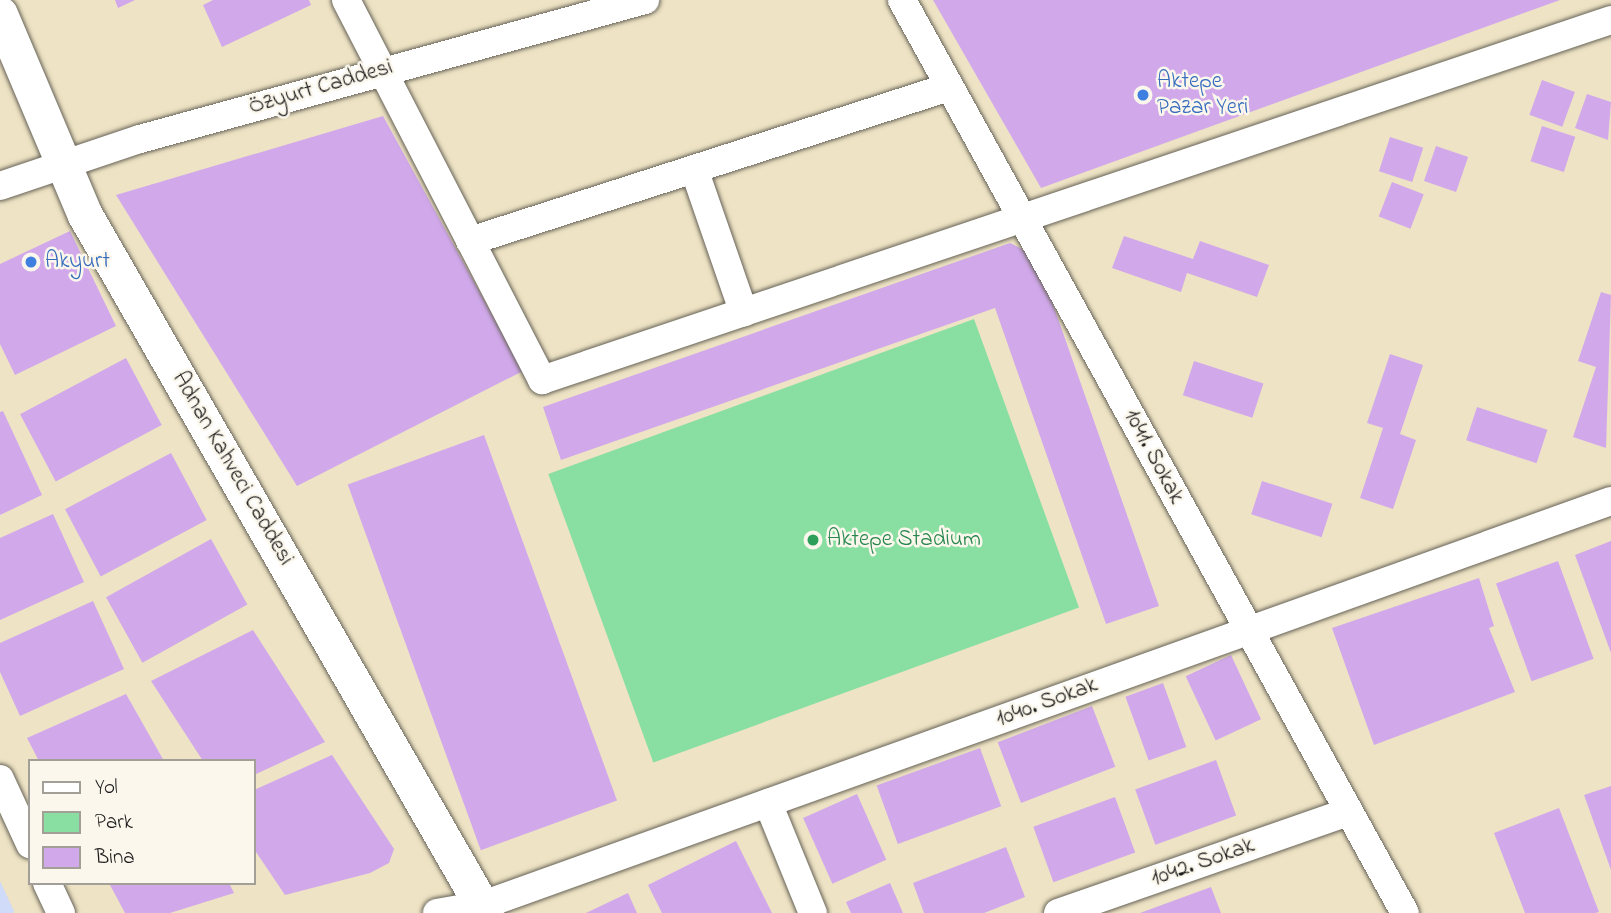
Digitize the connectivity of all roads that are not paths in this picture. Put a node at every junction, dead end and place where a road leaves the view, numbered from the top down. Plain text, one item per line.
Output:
1 (346, 0) edge
2 (645, 0) edge
3 (902, 0) edge
4 (0, 14) edge
5 (1603, 14) edge
6 (381, 70) junction
7 (949, 87) junction
8 (61, 165) junction
9 (694, 169) junction
10 (0, 186) edge
11 (1024, 222) junction
12 (470, 241) junction
13 (744, 313) junction
14 (1611, 501) edge
15 (1246, 632) junction
16 (0, 779) edge
17 (768, 803) junction
18 (1348, 812) junction
19 (28, 840) edge
20 (48, 885) edge
21 (484, 909) edge
22 (61, 913) edge
23 (438, 913) edge
24 (813, 913) edge
25 (1058, 913) edge
26 (1405, 913) edge

1 - 6 street
2 - 6 street, Özyurt Caddesi
3 - 7 street, 1041. Sokak
4 - 8 street, Adnan Kahveci Caddesi
5 - 11 street
6 - 8 street, Özyurt Caddesi
6 - 12 street
7 - 9 street
7 - 11 street, 1041. Sokak
8 - 10 street, Özyurt Caddesi
8 - 21 street, Adnan Kahveci Caddesi
9 - 12 street
9 - 13 street
11 - 13 street
11 - 15 street, 1041. Sokak
12 - 13 street
14 - 15 street, 1040. Sokak
15 - 17 street, 1040. Sokak
15 - 18 street, 1041. Sokak
16 - 19 street
17 - 21 street, 1040. Sokak
17 - 24 street
18 - 25 street, 1042. Sokak
18 - 26 street, 1041. Sokak
20 - 22 street
21 - 23 street, 1040. Sokak

